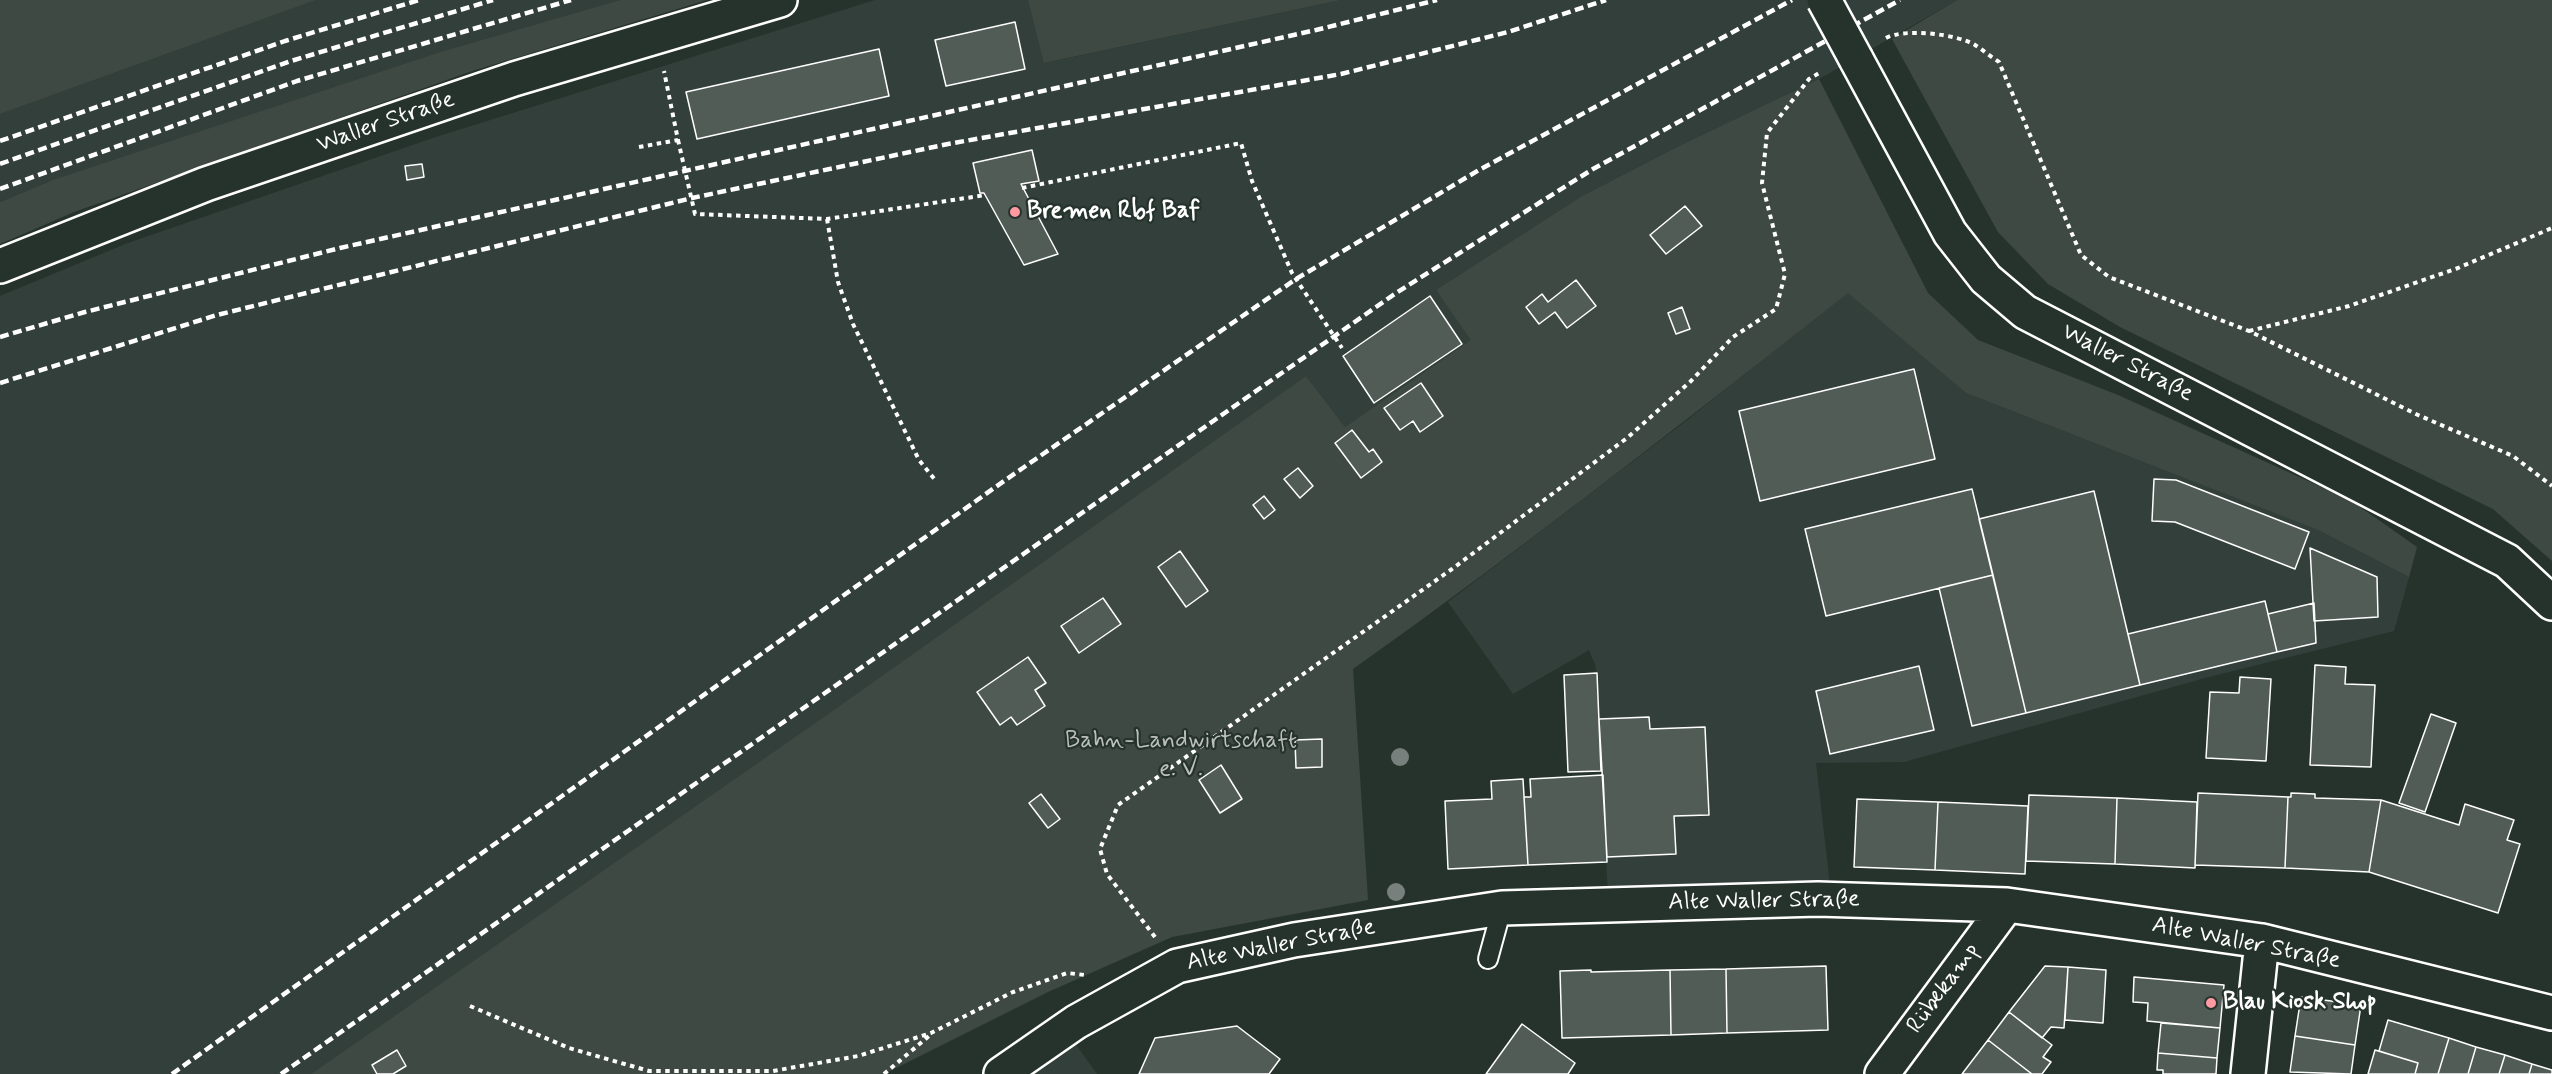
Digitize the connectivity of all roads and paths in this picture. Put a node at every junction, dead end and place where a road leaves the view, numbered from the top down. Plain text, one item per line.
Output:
1 (780, 0) edge
2 (1824, 0) edge
3 (1853, 57) junction
4 (662, 63) dead end
5 (678, 140) junction
6 (639, 147) dead end
7 (1022, 188) dead end
8 (986, 195) dead end
9 (827, 219) junction
10 (2552, 228) edge
11 (0, 266) edge
12 (2249, 331) junction
13 (1342, 348) dead end
14 (936, 481) dead end
15 (2552, 486) edge
16 (2552, 603) edge
17 (2007, 905) junction
18 (1502, 908) junction
19 (2262, 941) junction
20 (1488, 959) dead end
21 (1178, 966) junction
22 (1089, 976) dead end
23 (470, 1006) dead end
24 (2552, 1012) edge
25 (932, 1033) junction
26 (884, 1074) edge
27 (1001, 1074) edge
28 (1882, 1074) edge
29 (2248, 1074) edge

1 - 11 street, Waller Straße
2 - 3 street, Waller Straße, bridge
3 - 12 path
3 - 16 street, Waller Straße
3 - 21 path
4 - 5 path
5 - 6 path
5 - 9 path
7 - 13 path
8 - 9 path
9 - 14 path
10 - 12 path
12 - 15 path
17 - 18 street, Alte Waller Straße
17 - 19 street, Alte Waller Straße
17 - 28 street, Rübekamp
18 - 20 lane
18 - 21 street, Alte Waller Straße
19 - 24 street, Alte Waller Straße
19 - 29 street
21 - 27 street, Alte Waller Straße
22 - 25 path
23 - 25 path
25 - 26 path

